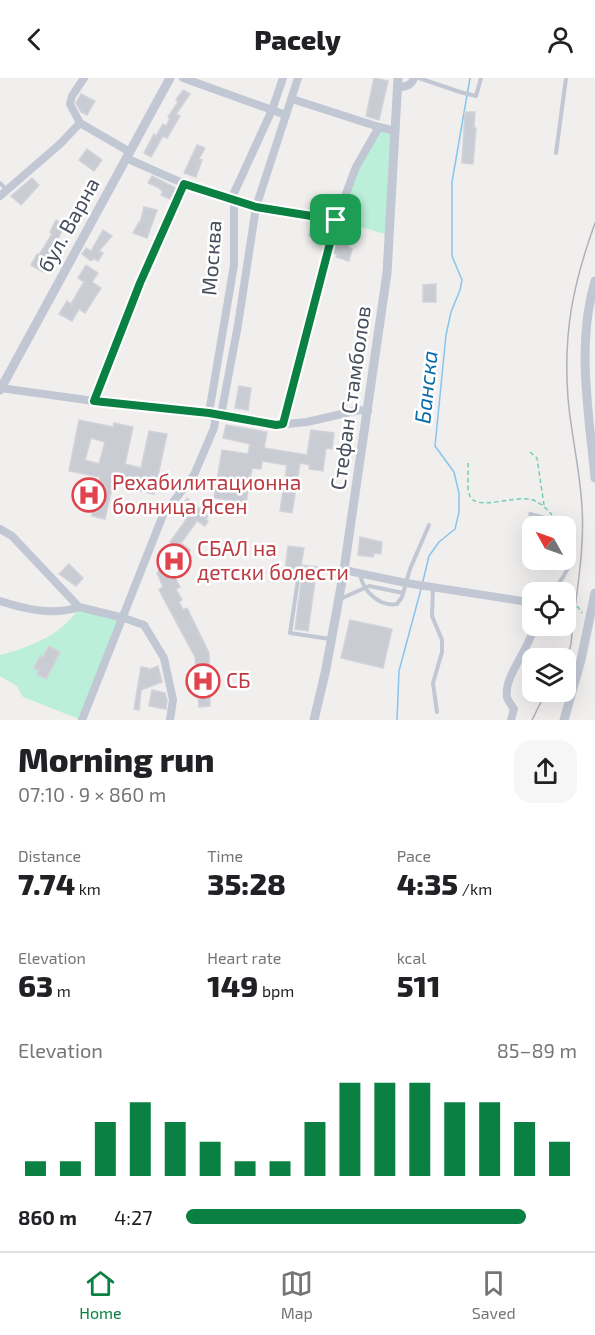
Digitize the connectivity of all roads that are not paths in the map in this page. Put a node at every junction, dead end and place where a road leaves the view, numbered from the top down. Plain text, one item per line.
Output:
1 (84, 78) edge
2 (170, 78) edge
3 (183, 78) edge
4 (283, 78) edge
5 (298, 78) edge
6 (414, 78) edge
7 (419, 78) edge
8 (482, 78) edge
9 (566, 78) edge
10 (398, 82) edge
11 (292, 99) junction
12 (272, 110) junction
13 (286, 116) junction
14 (80, 123) junction
15 (379, 127) junction
16 (395, 131) junction
17 (556, 153) dead end
18 (128, 155) junction
19 (0, 183) edge
20 (184, 184) junction
21 (7, 189) junction
22 (0, 196) edge
23 (234, 202) junction
24 (256, 207) junction
25 (336, 220) junction
26 (595, 281) edge
27 (0, 389) edge
28 (94, 401) junction
29 (368, 411) junction
30 (592, 411) edge
31 (215, 414) junction
32 (283, 424) junction
33 (595, 478) edge
34 (530, 514) dead end
35 (537, 516) edge
36 (429, 525) dead end
37 (0, 529) edge
38 (345, 570) junction
39 (360, 574) junction
40 (282, 576) dead end
41 (408, 584) junction
42 (434, 586) junction
43 (365, 588) junction
44 (403, 593) junction
45 (595, 593) edge
46 (339, 600) junction
47 (0, 601) edge
48 (522, 601) edge
49 (79, 607) junction
50 (593, 611) edge
51 (124, 618) junction
52 (532, 636) edge
53 (332, 640) junction
54 (437, 712) dead end
55 (82, 720) edge
56 (170, 720) edge
57 (314, 720) edge
58 (511, 720) edge
59 (564, 720) edge

1 - 14 street
2 - 18 street, бул. Варна
3 - 12 street
4 - 12 street, Москва
5 - 11 street, Москва
6 - 10 street
7 - 8 lane
9 - 17 lane
10 - 16 street, Стефан Стамболов
11 - 13 street, Москва
11 - 15 street
12 - 13 street
12 - 23 street, Москва
13 - 24 street, Москва
14 - 18 street
14 - 21 street
15 - 16 street
15 - 25 street
16 - 29 street, Стефан Стамболов
18 - 20 street
18 - 27 street, бул. Варна
19 - 21 lane
20 - 23 street
20 - 28 street
21 - 22 street
23 - 24 street
23 - 31 street, Москва
24 - 25 street
24 - 31 street, Москва
25 - 32 street
26 - 30 street
27 - 28 street
28 - 31 street
29 - 32 street
29 - 38 street, Стефан Стамболов
30 - 33 street
31 - 32 street
31 - 51 street
34 - 35 lane
36 - 41 lane
37 - 49 street
38 - 39 street
38 - 46 street, Стефан Стамболов
39 - 41 street
39 - 43 lane
40 - 53 lane
41 - 42 street
41 - 44 lane
42 - 48 street
42 - 54 lane
43 - 44 lane
43 - 44 lane
43 - 46 lane
45 - 50 street
46 - 53 street, Стефан Стамболов
47 - 49 street
49 - 51 street
50 - 59 street
51 - 55 street
51 - 56 street
52 - 58 street
53 - 57 street, Стефан Стамболов

